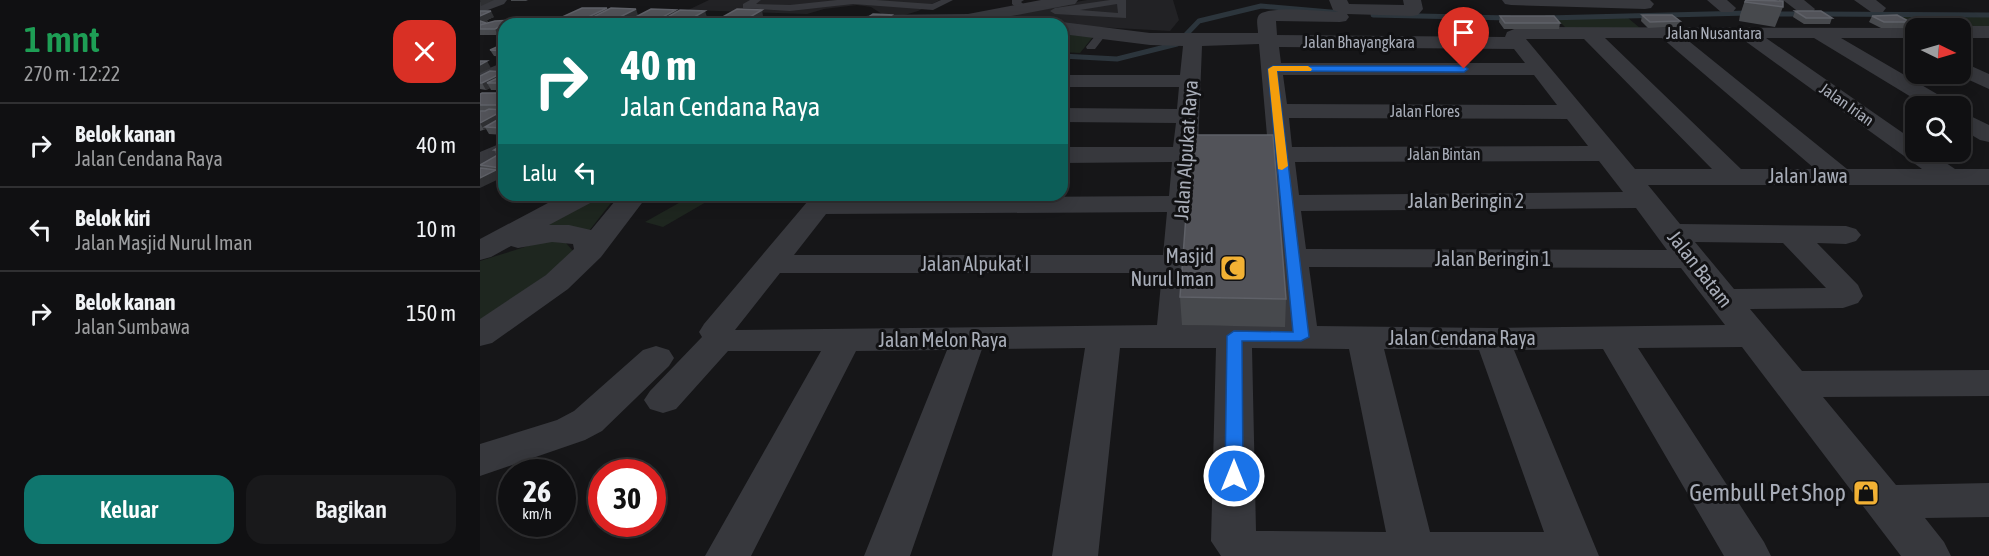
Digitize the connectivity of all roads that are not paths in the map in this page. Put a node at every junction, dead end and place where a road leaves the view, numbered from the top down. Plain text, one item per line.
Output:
1 (498, 0) edge
2 (756, 0) edge
3 (934, 0) edge
4 (948, 0) edge
5 (1069, 0) edge
6 (1121, 0) edge
7 (1412, 0) edge
8 (1511, 0) edge
9 (1642, 0) edge
10 (1021, 4) edge
11 (922, 6) junction
12 (480, 8) edge
13 (1339, 9) edge
14 (879, 18) edge
15 (972, 18) edge
16 (1068, 29) edge
17 (1103, 32) junction
18 (1818, 32) junction
19 (1589, 33) junction
20 (1667, 33) junction
21 (1746, 33) junction
22 (1905, 35) edge
23 (1517, 39) junction
24 (1193, 40) junction
25 (1269, 40) junction
26 (1090, 47) dead end
27 (498, 51) edge
28 (498, 58) edge
29 (1273, 69) junction
30 (1539, 69) junction
31 (498, 71) edge
32 (1971, 73) edge
33 (480, 80) edge
34 (1068, 81) edge
35 (1191, 81) junction
36 (1989, 83) edge
37 (1924, 96) edge
38 (1277, 111) junction
39 (1573, 112) junction
40 (1068, 115) edge
41 (1188, 116) junction
42 (1971, 124) edge
43 (1989, 135) edge
44 (480, 140) edge
45 (498, 141) edge
46 (498, 152) edge
47 (1608, 153) junction
48 (1281, 154) junction
49 (1068, 155) edge
50 (1186, 156) junction
51 (480, 162) edge
52 (1839, 176) junction
53 (1948, 176) junction
54 (1628, 177) junction
55 (1734, 177) junction
56 (1989, 177) edge
57 (1646, 200) junction
58 (561, 201) edge
59 (629, 201) edge
60 (823, 201) edge
61 (1287, 203) junction
62 (1182, 204) junction
63 (1672, 233) junction
64 (1791, 235) junction
65 (1845, 235) dead end
66 (485, 249) edge
67 (590, 251) junction
68 (1293, 258) junction
69 (1693, 259) junction
70 (772, 264) junction
71 (1179, 264) junction
72 (1723, 299) junction
73 (480, 335) edge
74 (719, 335) junction
75 (1173, 336) junction
76 (1234, 336) junction
77 (1751, 336) junction
78 (1301, 337) junction
79 (1613, 337) junction
80 (1104, 338) junction
81 (1364, 338) junction
82 (1492, 339) junction
83 (968, 340) junction
84 (844, 341) junction
85 (656, 358) dead end
86 (1989, 383) edge
87 (1791, 384) junction
88 (663, 400) dead end
89 (480, 460) edge
90 (1989, 500) edge
91 (1885, 502) junction
92 (1413, 553) junction
93 (1575, 554) edge
94 (728, 556) edge
95 (887, 556) edge
96 (1075, 556) edge
97 (1748, 556) edge
98 (1928, 556) edge

1 - 12 street
2 - 11 lane
3 - 11 lane
4 - 11 lane
5 - 10 street
6 - 6 lane
7 - 13 street
8 - 9 street
10 - 15 street
11 - 14 lane
13 - 25 street
16 - 17 street
17 - 24 street
17 - 26 lane
18 - 21 street, Jalan Nusantara
18 - 22 street, Jalan Nusantara
18 - 37 street
19 - 20 street, Jalan Nusantara
19 - 23 street, Jalan Nusantara
19 - 55 street
20 - 21 street, Jalan Nusantara
20 - 52 street
21 - 53 street, Jalan Irian
23 - 25 street, Jalan Bhayangkara
23 - 30 street, Jalan Batam
24 - 25 street
24 - 35 street, Jalan Alpukat Raya
25 - 29 street
27 - 28 street
29 - 30 street
29 - 38 street
30 - 39 street, Jalan Batam
31 - 33 street
32 - 36 street
34 - 35 street
35 - 41 street, Jalan Alpukat Raya
38 - 39 street, Jalan Flores
38 - 48 street
39 - 47 street, Jalan Batam
40 - 41 street
41 - 50 street, Jalan Alpukat Raya
42 - 43 street
44 - 45 street
46 - 51 street
47 - 48 street, Jalan Bintan
47 - 54 street, Jalan Batam
48 - 50 street, Jalan Bintan
48 - 61 street
49 - 50 street, Jalan Bintan
50 - 62 street, Jalan Alpukat Raya
52 - 53 street, Jalan Jawa
52 - 55 street, Jalan Jawa
53 - 56 street, Jalan Jawa
54 - 55 street, Jalan Jawa
54 - 57 street, Jalan Batam
57 - 61 street, Jalan Beringin 2
57 - 63 street, Jalan Batam
58 - 66 street
59 - 67 street
60 - 62 street
60 - 70 street
61 - 68 street
62 - 71 street, Jalan Alpukat Raya
63 - 64 street
63 - 69 street, Jalan Batam
64 - 65 street
64 - 72 street
66 - 67 street
67 - 73 street
68 - 69 street, Jalan Beringin 1
68 - 78 street
69 - 72 street, Jalan Batam
70 - 71 street, Jalan Alpukat I
70 - 74 street
71 - 75 street, Jalan Alpukat Raya
72 - 77 street, Jalan Batam
74 - 84 street, Jalan Melon Raya
74 - 88 street
75 - 76 street, Jalan Cendana Raya
75 - 80 street, Jalan Melon Raya
76 - 78 street, Jalan Cendana Raya
76 - 92 street
77 - 79 street, Jalan Cendana Raya
77 - 87 street, Jalan Batam
78 - 81 street, Jalan Cendana Raya
79 - 82 street, Jalan Cendana Raya
79 - 97 street
80 - 83 street, Jalan Melon Raya
80 - 96 street
81 - 82 street, Jalan Cendana Raya
81 - 92 street
82 - 93 street
83 - 84 street, Jalan Melon Raya
83 - 95 street
84 - 94 street
85 - 89 street
86 - 87 street
87 - 91 street, Jalan Batam
90 - 91 street
91 - 98 street, Jalan Batam
92 - 93 street

